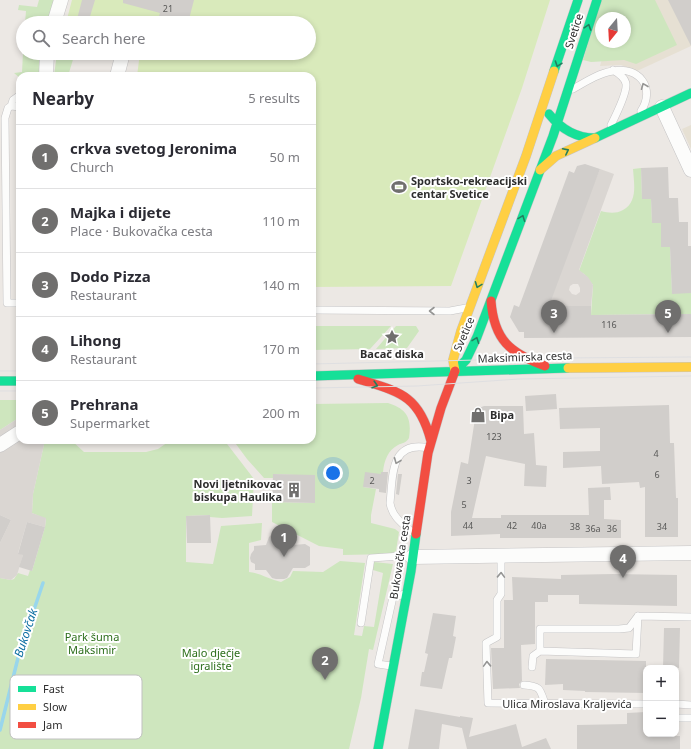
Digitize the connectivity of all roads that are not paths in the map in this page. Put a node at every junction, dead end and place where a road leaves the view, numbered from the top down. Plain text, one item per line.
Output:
1 (61, 0) edge
2 (578, 0) edge
3 (597, 0) edge
4 (56, 16) edge
5 (47, 60) edge
6 (121, 60) edge
7 (613, 70) junction
8 (46, 72) edge
9 (118, 72) edge
10 (568, 91) junction
11 (691, 93) edge
12 (16, 98) edge
13 (544, 104) junction
14 (11, 106) junction
15 (16, 107) edge
16 (662, 107) junction
17 (634, 120) junction
18 (557, 123) junction
19 (605, 133) junction
20 (595, 138) junction
21 (540, 170) junction
22 (691, 170) edge
23 (491, 299) junction
24 (16, 303) edge
25 (470, 306) junction
26 (316, 310) edge
27 (691, 367) edge
28 (553, 368) junction
29 (454, 371) junction
30 (338, 375) junction
31 (316, 376) edge
32 (0, 381) edge
33 (16, 381) edge
34 (16, 435) edge
35 (430, 444) junction
36 (0, 445) edge
37 (415, 535) junction
38 (691, 553) edge
39 (501, 555) junction
40 (412, 557) junction
41 (406, 594) junction
42 (638, 616) junction
43 (691, 617) edge
44 (361, 623) dead end
45 (540, 651) junction
46 (393, 667) junction
47 (532, 667) dead end
48 (524, 685) dead end
49 (545, 704) junction
50 (643, 704) edge
51 (679, 704) edge
52 (691, 705) edge
53 (679, 718) edge
54 (691, 718) edge
55 (378, 749) edge

1 - 4 street
2 -> 13 main road, Svetice
10 -> 3 main road, Svetice
5 - 8 street
6 - 9 street
7 - 10 lane
17 -> 7 lane
7 - 19 lane
10 - 13 lane
10 - 18 main road, Svetice
11 - 16 main road
12 - 14 lane
13 - 18 main road
13 -> 25 main road, Svetice
14 - 15 lane
14 - 24 lane
16 - 17 main road
16 - 22 street
17 - 19 main road
18 - 20 main road
18 - 21 main road, Svetice
19 - 20 main road
21 -> 20 main road
23 -> 21 main road, Svetice
23 - 28 main road
29 -> 23 main road, Svetice
25 -> 26 lane
25 - 29 main road, Svetice
27 - 28 main road, Maksimirska cesta
28 - 29 main road, Maksimirska cesta
29 - 30 main road, Maksimirska cesta
29 - 35 main road, Bukovačka cesta
30 - 31 main road, Maksimirska cesta
30 -> 35 main road
32 - 33 main road
34 - 36 street
35 - 37 main road, Bukovačka cesta
35 -> 37 lane
37 - 40 main road, Bukovačka cesta
38 - 39 street
39 - 40 street
49 -> 39 lane, Ulica Miroslava Kraljevića
40 - 41 main road, Bukovačka cesta
40 - 44 lane
41 - 46 main road, Bukovačka cesta
41 - 46 lane
42 - 43 lane
42 - 45 lane
42 - 45 lane
45 - 47 lane
46 - 55 main road, Bukovačka cesta
48 - 49 lane
49 - 50 lane, Ulica Miroslava Kraljevića
51 - 52 lane
53 - 54 lane

